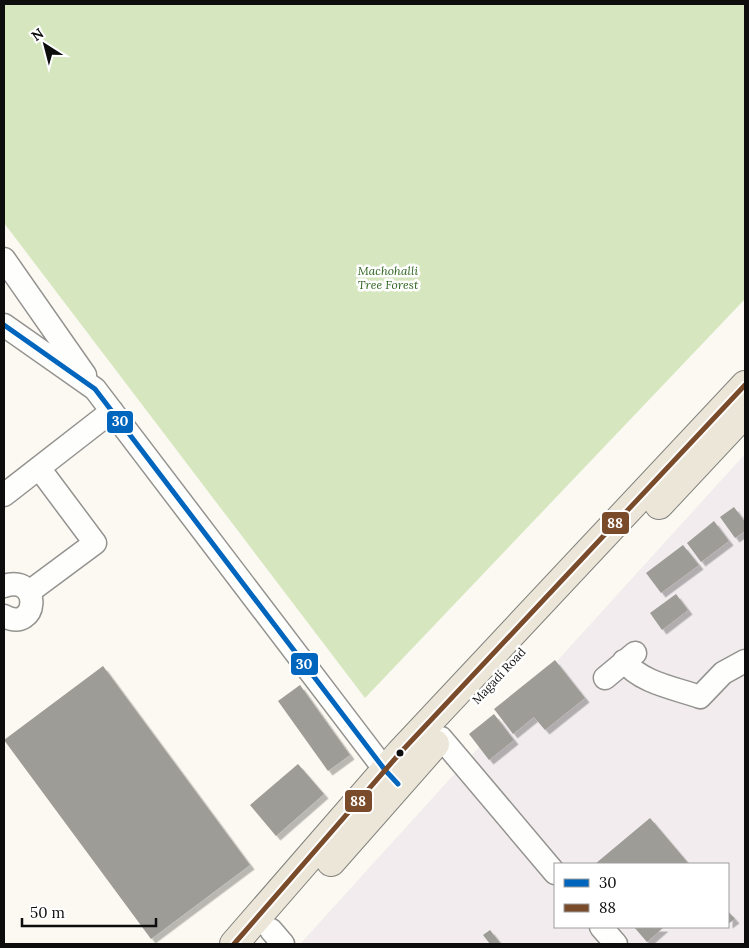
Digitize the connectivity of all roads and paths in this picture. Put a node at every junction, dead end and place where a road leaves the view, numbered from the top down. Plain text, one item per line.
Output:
1 (4, 259) edge
2 (4, 325) edge
3 (745, 385) edge
4 (95, 389) junction
5 (112, 411) junction
6 (745, 413) edge
7 (39, 468) junction
8 (4, 495) edge
9 (4, 586) edge
10 (29, 592) junction
11 (4, 616) edge
12 (745, 661) edge
13 (605, 678) dead end
14 (440, 738) junction
15 (391, 777) junction
16 (554, 872) edge
17 (602, 928) edge
18 (271, 940) edge
19 (234, 944) edge
20 (616, 944) edge

1 - 4 street
2 - 4 street
3 - 15 main road, Magadi Road
4 - 5 street
5 - 7 street
5 - 15 street
6 - 14 main road, Magadi Road
7 - 8 street
7 - 10 street
9 - 10 street
10 - 11 street
12 - 13 street
14 - 15 main road, Magadi Road
14 - 16 street
15 - 18 main road, Magadi Road
15 - 19 main road, Magadi Road
17 - 20 street

